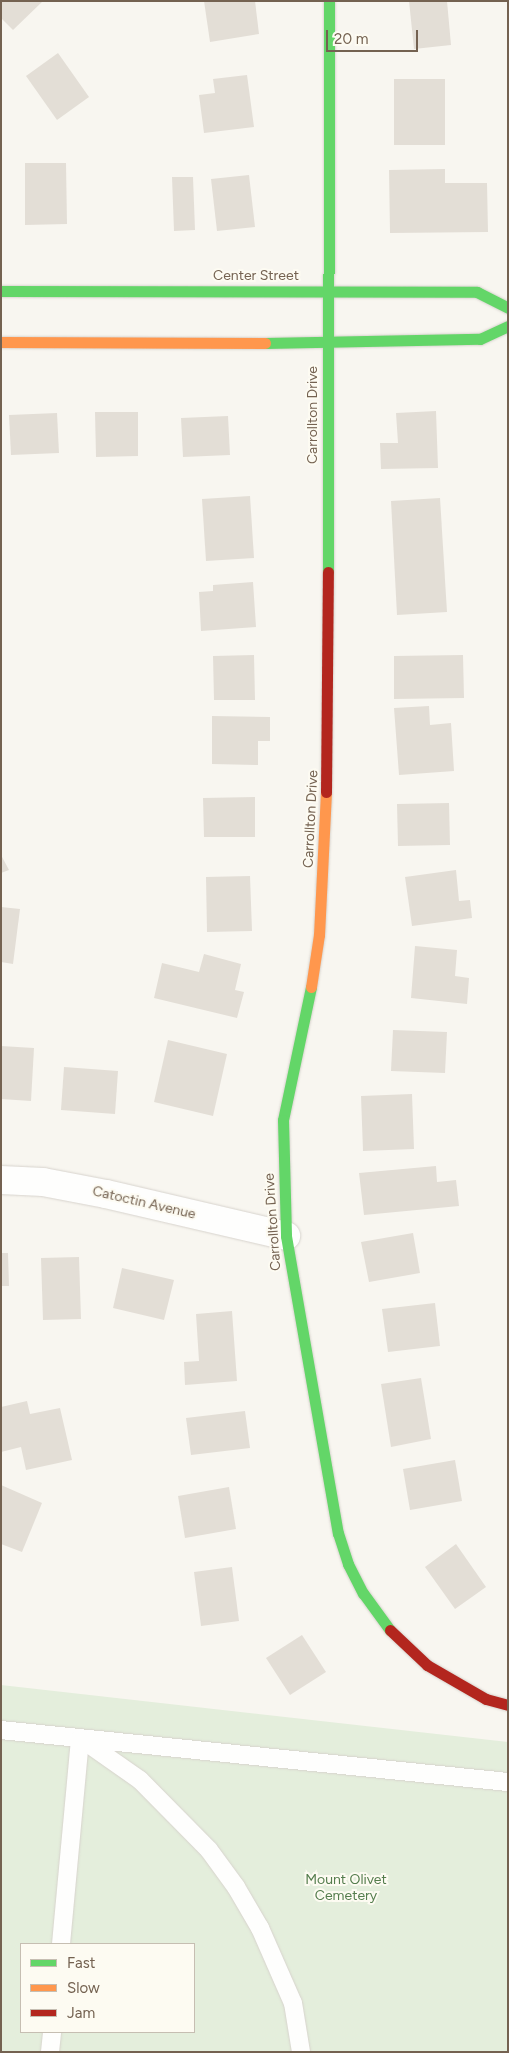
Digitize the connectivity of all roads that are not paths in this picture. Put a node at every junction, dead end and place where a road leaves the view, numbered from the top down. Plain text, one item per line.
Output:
1 (329, 1) edge
2 (1, 291) edge
3 (327, 291) junction
4 (508, 308) edge
5 (508, 326) edge
6 (1, 342) edge
7 (328, 343) junction
8 (1, 1180) edge
9 (286, 1236) junction
10 (508, 1705) edge
11 (1, 1730) edge
12 (80, 1738) junction
13 (508, 1782) edge
14 (60, 1943) edge
15 (52, 2033) edge
16 (50, 2052) edge
17 (301, 2052) edge

1 - 3 street, Carrollton Drive
2 - 3 street, Center Street
3 - 4 street, Center Street
3 - 7 street, Carrollton Drive
5 - 7 street
6 - 7 street
7 - 9 street, Carrollton Drive
8 - 9 street, Catoctin Avenue
9 - 10 street, Carrollton Drive
11 - 12 lane
12 - 13 lane
12 - 14 lane
12 - 17 lane
15 - 16 lane

